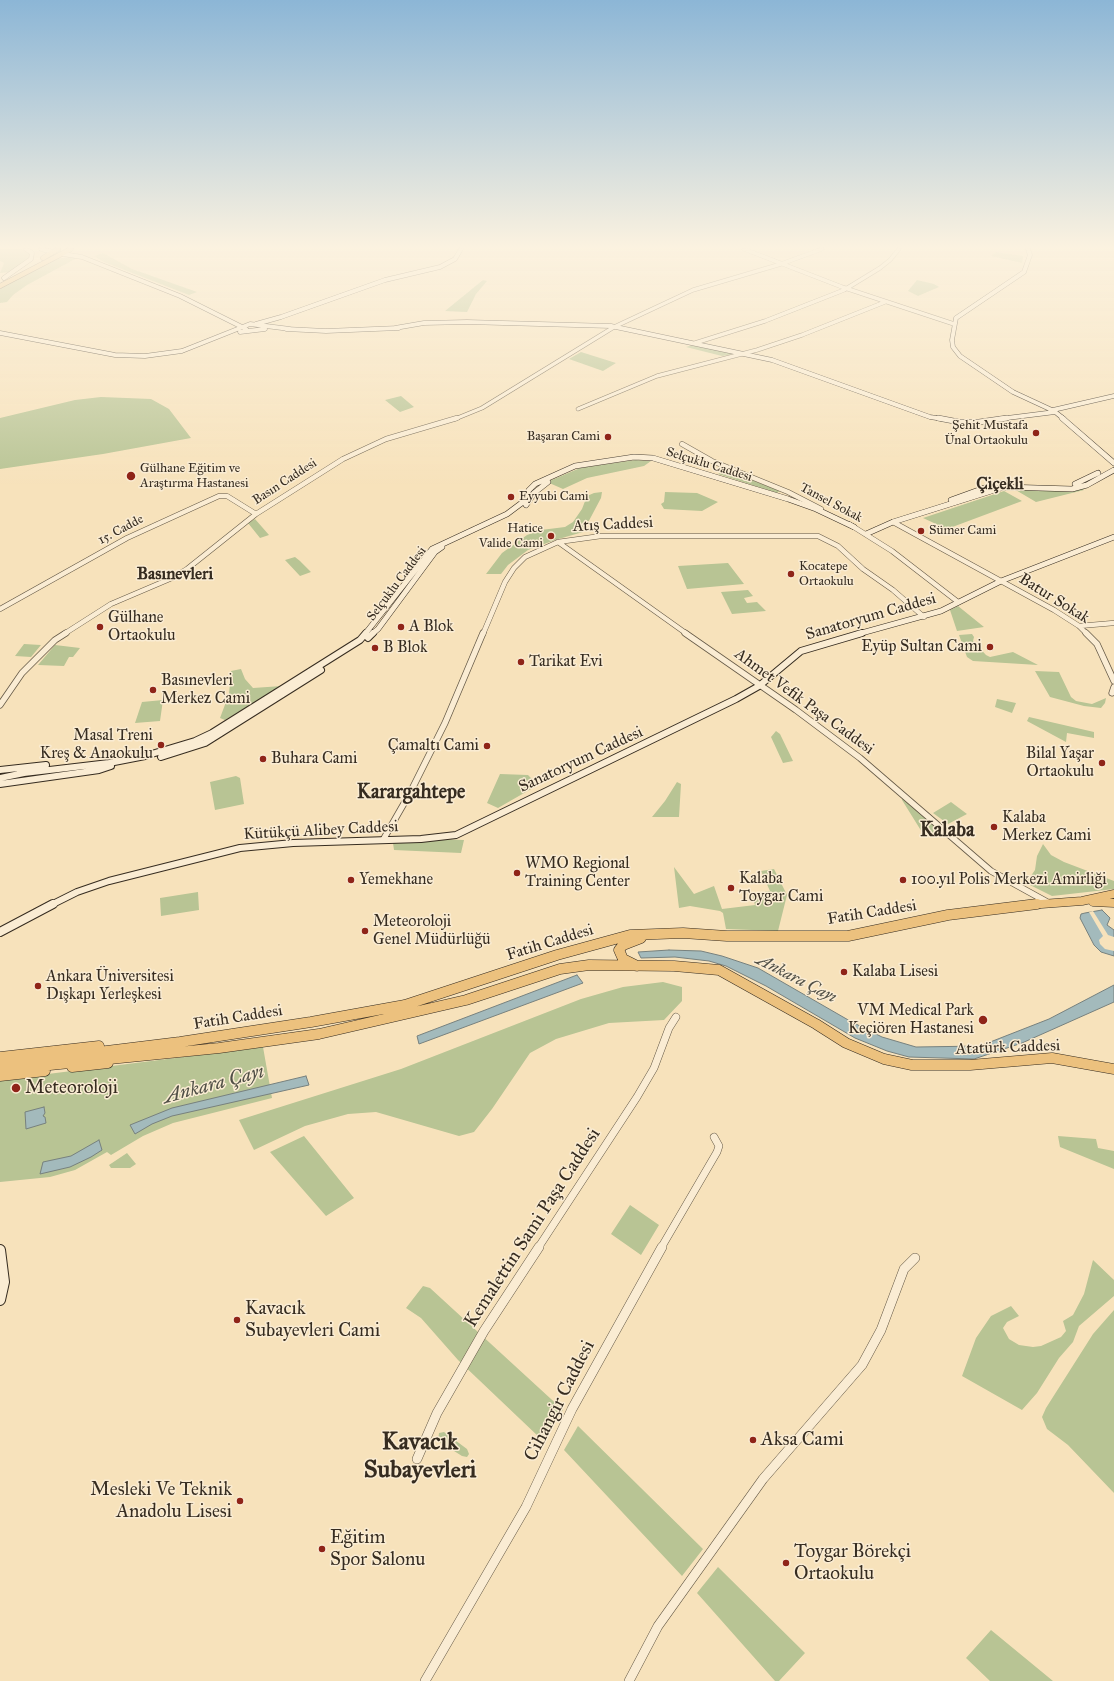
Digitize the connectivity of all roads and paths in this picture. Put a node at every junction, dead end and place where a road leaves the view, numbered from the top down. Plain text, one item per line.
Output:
1 (401, 327) edge
2 (614, 327) edge
3 (616, 327) edge
4 (744, 327) edge
5 (821, 327) edge
6 (954, 327) edge
7 (245, 328) joint
8 (258, 328) joint
9 (250, 330) junction
10 (0, 333) edge
11 (221, 337) junction
12 (695, 343) junction
13 (746, 354) junction
14 (1114, 396) edge
15 (578, 409) dead end
16 (1050, 411) junction
17 (682, 444) dead end
18 (1114, 463) edge
19 (1114, 466) edge
20 (1114, 470) edge
21 (780, 498) junction
22 (256, 514) junction
23 (893, 522) junction
24 (854, 527) junction
25 (866, 534) junction
26 (1114, 537) edge
27 (558, 542) junction
28 (1001, 581) junction
29 (958, 602) junction
30 (0, 609) edge
31 (924, 617) junction
32 (1114, 623) edge
33 (1079, 626) junction
34 (1114, 681) edge
35 (759, 686) junction
36 (1114, 687) edge
37 (1112, 694) dead end
38 (0, 705) edge
39 (130, 759) junction
40 (95, 766) junction
41 (111, 766) junction
42 (1, 771) edge
43 (24, 773) junction
44 (1, 781) edge
45 (474, 827) joint
46 (383, 840) junction
47 (77, 892) junction
48 (1114, 894) edge
49 (1082, 901) junction
50 (1049, 903) junction
51 (1114, 903) edge
52 (0, 932) edge
53 (668, 933) junction
54 (0, 937) edge
55 (638, 966) junction
56 (676, 1016) dead end
57 (180, 1042) junction
58 (168, 1052) junction
59 (99, 1055) junction
60 (0, 1057) edge
61 (0, 1064) edge
62 (1114, 1069) edge
63 (0, 1070) edge
64 (0, 1076) edge
65 (714, 1137) dead end
66 (0, 1250) edge
67 (915, 1258) dead end
68 (0, 1300) edge
69 (417, 1458) dead end
70 (425, 1681) edge
71 (629, 1681) edge

1 - 8 main road
2 - 22 street, Basın Caddesi
3 - 12 main road
4 - 12 street
5 - 13 street
6 - 16 main road
7 - 9 main road
7 - 11 main road
8 - 9 main road
9 - 11 main road
10 - 11 main road
12 - 13 main road
13 - 15 street
13 - 16 main road
14 - 16 main road
16 - 18 main road
16 - 19 main road
17 - 24 street, Tansel Sokak
19 - 23 main road
20 - 23 main road
21 - 24 main road, Selçuklu Caddesi
21 - 39 main road, Selçuklu Caddesi
21 - 41 main road, Selçuklu Caddesi
22 - 30 street, 15. Cadde
22 - 38 street, Basın Caddesi
23 - 25 main road
23 - 28 street, Batur Sokak
24 - 25 street, Tansel Sokak
25 - 29 street, Tansel Sokak
26 - 28 main road, Sanatoryum Caddesi
27 - 31 street, Atış Caddesi
27 - 35 street, Ahmet Vefik Paşa Caddesi
27 - 46 street, Atış Caddesi
28 - 29 main road, Sanatoryum Caddesi
28 - 33 street, Batur Sokak
29 - 31 main road, Sanatoryum Caddesi
31 - 35 main road, Sanatoryum Caddesi
32 - 33 street
33 - 34 street, Batur Sokak
35 - 45 main road, Sanatoryum Caddesi
35 - 50 street, Ahmet Vefik Paşa Caddesi
36 - 37 street
39 - 40 main road
39 - 42 main road
40 - 41 main road
40 - 43 main road
40 - 44 main road
41 - 44 main road
42 - 43 main road
43 - 44 main road
45 - 46 main road, Kütükçü Alibey Caddesi
46 - 47 main road, Kütükçü Alibey Caddesi
47 - 52 main road, Kütükçü Alibey Caddesi
47 - 54 main road, Kütükçü Alibey Caddesi
48 - 49 main road, Fatih Caddesi
49 - 50 main road, Fatih Caddesi
49 - 51 main road
50 - 53 main road, Fatih Caddesi
53 - 55 main road
53 - 57 main road, Fatih Caddesi
55 - 58 main road, Fatih Caddesi
55 - 62 main road, Atatürk Caddesi
56 - 69 street, Kemalettin Sami Paşa Caddesi
57 - 59 main road, Fatih Caddesi
57 - 60 main road
58 - 59 main road, Fatih Caddesi
58 - 64 main road
59 - 61 main road, Fatih Caddesi
59 - 63 main road, Fatih Caddesi
65 - 70 street, Cihangir Caddesi
66 - 68 main road
67 - 71 street

